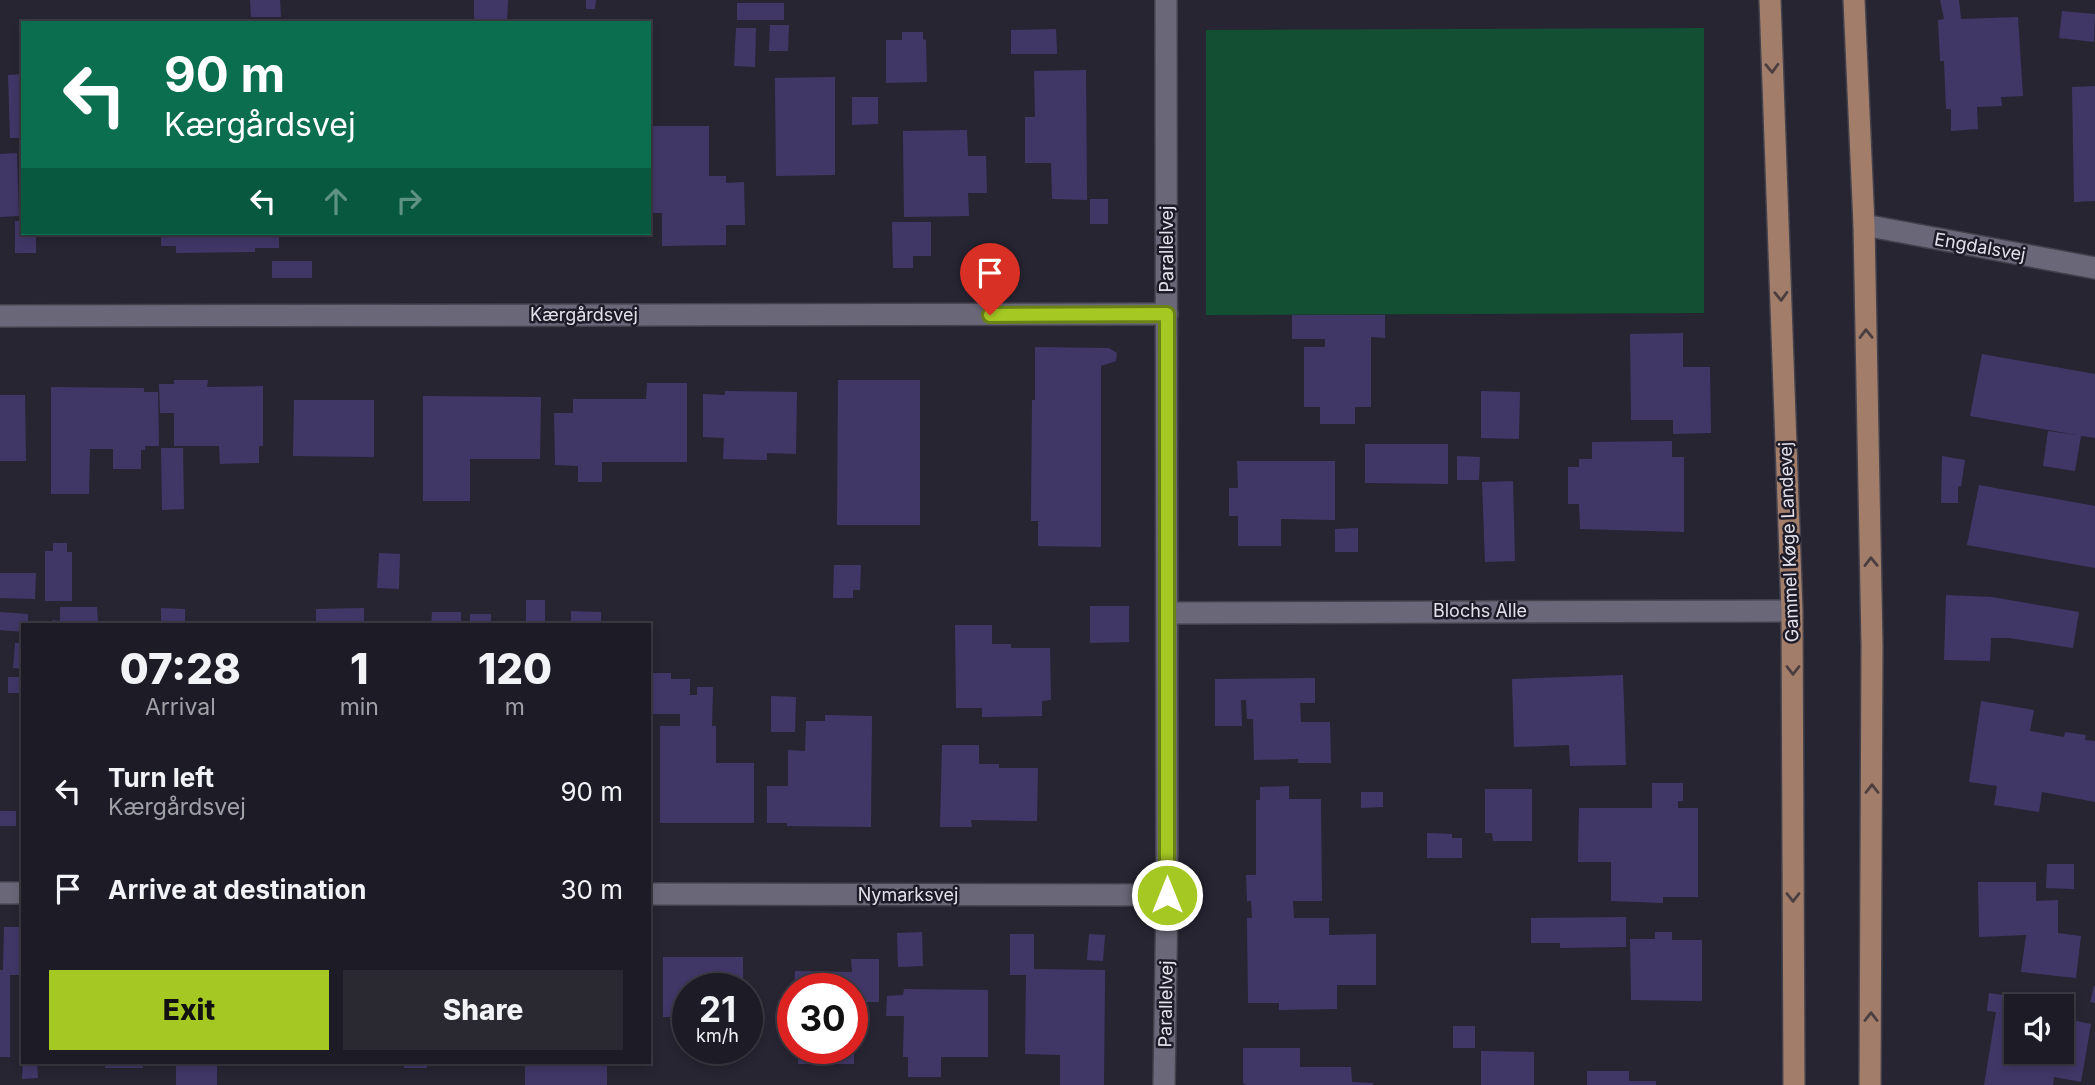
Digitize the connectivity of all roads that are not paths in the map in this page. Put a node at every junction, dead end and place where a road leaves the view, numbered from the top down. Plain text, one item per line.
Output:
1 (1166, 0) edge
2 (1770, 0) edge
3 (1854, 0) edge
4 (1864, 225) junction
5 (2095, 268) edge
6 (1167, 314) junction
7 (0, 316) edge
8 (1792, 611) junction
9 (1167, 613) junction
10 (0, 893) edge
11 (21, 893) edge
12 (651, 894) edge
13 (1167, 895) junction
14 (1164, 1085) edge
15 (1794, 1085) edge
16 (1870, 1085) edge

1 - 6 street, Parallelvej
2 -> 8 main road, Gammel Køge Landevej
3 - 4 main road
4 - 5 street, Engdalsvej
16 -> 4 main road
6 - 7 street, Kærgårdsvej
6 - 9 street, Parallelvej
8 - 9 street, Blochs Alle
8 -> 15 main road, Gammel Køge Landevej
9 - 13 street, Parallelvej
10 - 11 street
12 - 13 street, Nymarksvej
13 - 14 street, Parallelvej

